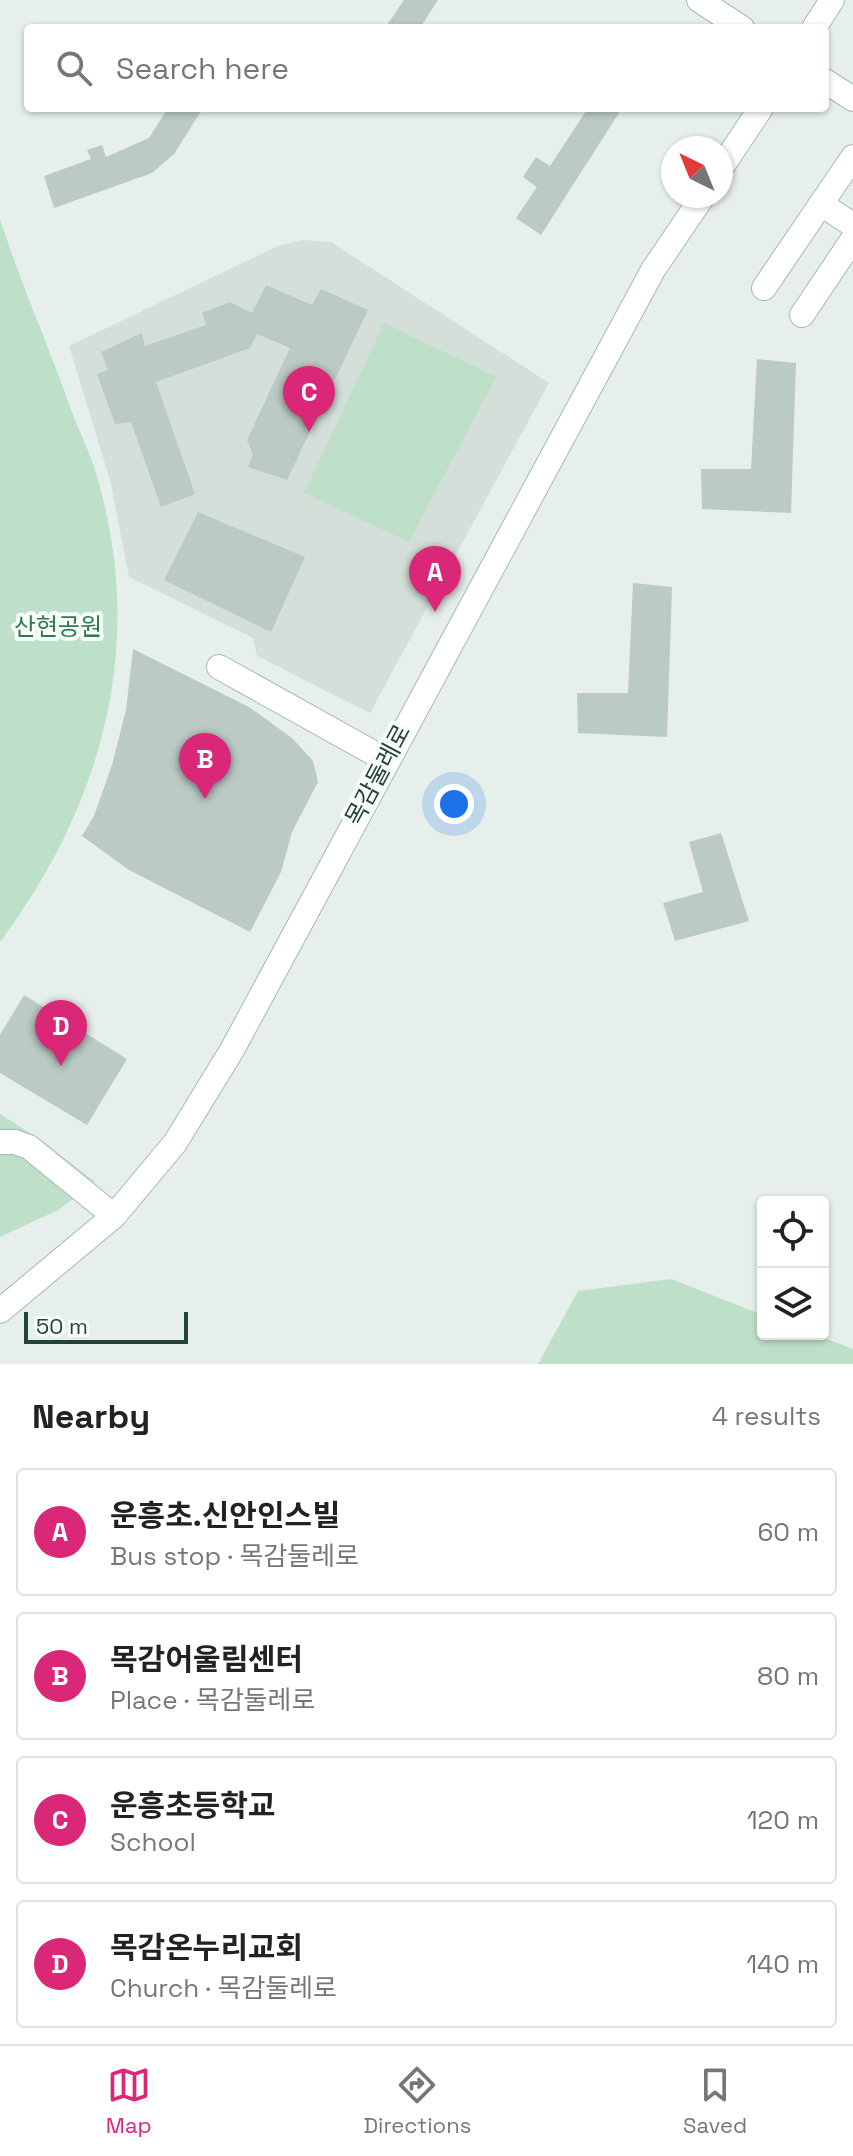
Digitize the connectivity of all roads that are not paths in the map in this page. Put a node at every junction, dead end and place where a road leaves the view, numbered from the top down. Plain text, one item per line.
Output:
1 (699, 0) edge
2 (832, 0) edge
3 (736, 24) edge
4 (817, 24) edge
5 (829, 84) edge
6 (853, 99) edge
7 (758, 112) edge
8 (733, 150) edge
9 (853, 157) edge
10 (821, 204) junction
11 (695, 208) edge
12 (853, 225) edge
13 (853, 239) edge
14 (764, 288) dead end
15 (802, 315) dead end
16 (219, 667) dead end
17 (386, 760) junction
18 (0, 1142) edge
19 (114, 1216) junction
20 (0, 1311) edge

1 - 3 street
2 - 4 street
5 - 6 street
7 - 8 street
9 - 10 street
10 - 12 street
10 - 14 street
11 - 17 street, 목감둘레로
13 - 15 street
16 - 17 street
17 - 19 street, 목감둘레로
18 - 19 street
19 - 20 street, 목감둘레로

